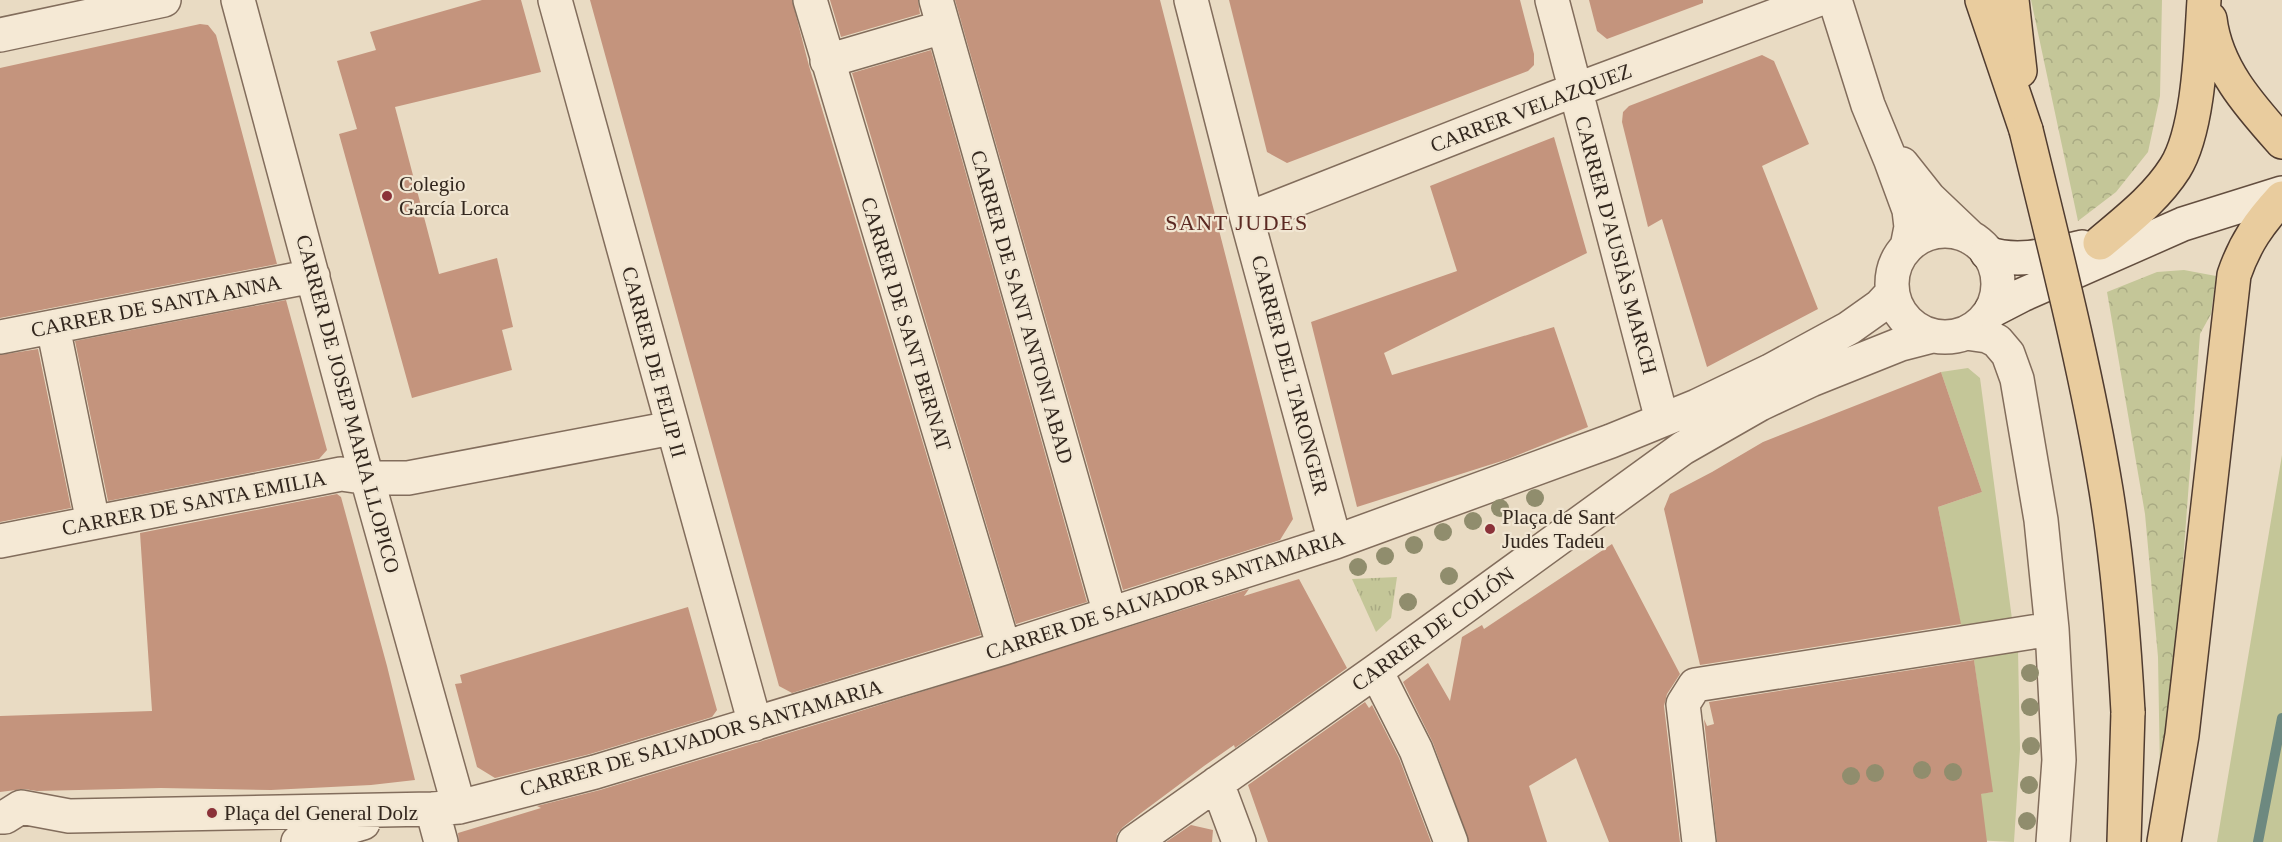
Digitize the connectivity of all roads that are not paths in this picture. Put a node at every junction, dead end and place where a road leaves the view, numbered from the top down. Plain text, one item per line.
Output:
1 (164, 0) edge
2 (238, 0) edge
3 (555, 0) edge
4 (810, 0) edge
5 (1191, 0) edge
6 (1552, 0) edge
7 (1817, 0) edge
8 (1836, 0) edge
9 (1982, 0) edge
10 (2012, 0) edge
11 (2204, 0) edge
12 (2209, 0) edge
13 (940, 13) edge
14 (0, 35) edge
15 (827, 61) junction
16 (1575, 90) junction
17 (1876, 124) junction
18 (2026, 130) junction
19 (2282, 142) edge
20 (2282, 193) edge
21 (2282, 198) edge
22 (1247, 219) junction
23 (2183, 224) junction
24 (2100, 243) junction
25 (1980, 246) junction
26 (1907, 247) junction
27 (313, 276) junction
28 (1892, 293) junction
29 (1991, 311) junction
30 (53, 327) junction
31 (1966, 333) junction
32 (1932, 336) junction
33 (0, 338) edge
34 (1662, 420) junction
35 (672, 428) junction
36 (369, 478) junction
37 (93, 522) junction
38 (0, 541) edge
39 (1335, 542) junction
40 (1110, 614) junction
41 (2052, 629) junction
42 (1004, 648) junction
43 (1377, 671) junction
44 (755, 724) junction
45 (1217, 783) junction
46 (432, 809) junction
47 (0, 817) edge
48 (70, 829) edge
49 (298, 842) edge
50 (441, 842) edge
51 (1134, 842) edge
52 (1239, 842) edge
53 (1451, 842) edge
54 (1698, 842) edge
55 (2053, 842) edge
56 (2124, 842) edge
57 (2164, 842) edge

1 - 14 street
2 - 27 street, CARRER DE JOSEP MARIA LLOPICO
3 - 35 street, CARRER DE FELIP II
4 - 15 street, CARRER DE SANT BERNAT
5 - 22 street, CARRER DEL TARONGER
6 - 16 street, CARRER D'AUSIÀS MARCH
7 - 16 street, CARRER VELAZQUEZ
8 - 17 street
9 - 18 main road
10 - 18 main road
11 - 24 main road
12 - 19 main road
13 - 15 street
13 - 40 street, CARRER DE SANT ANTONI ABAD
15 - 42 street, CARRER DE SANT BERNAT
16 - 22 street, CARRER VELAZQUEZ
16 - 34 street, CARRER D'AUSIÀS MARCH
17 - 25 street
17 - 26 street
18 - 56 main road, bridge
20 - 23 street
21 - 57 main road
22 - 39 street, CARRER DEL TARONGER
23 - 24 street
23 - 29 street
24 - 25 street
25 - 26 street
25 - 29 street
26 - 28 street
27 - 30 street, CARRER DE SANTA ANNA
27 - 36 street, CARRER DE JOSEP MARIA LLOPICO
28 - 32 street
28 - 34 street, CARRER DE SALVADOR SANTAMARIA
29 - 31 street
30 - 33 street, CARRER DE SANTA ANNA
30 - 37 street
31 - 32 street
31 - 41 street
32 - 43 street, CARRER DE COLÓN
34 - 39 street, CARRER DE SALVADOR SANTAMARIA
35 - 36 street, CARRER DE SANTA EMILIA
35 - 44 street, CARRER DE FELIP II
36 - 37 street, CARRER DE SANTA EMILIA
36 - 46 street, CARRER DE JOSEP MARIA LLOPICO
37 - 38 street, CARRER DE SANTA EMILIA
39 - 40 street, CARRER DE SALVADOR SANTAMARIA
40 - 42 street, CARRER DE SALVADOR SANTAMARIA
41 - 54 street
41 - 55 street
42 - 44 street, CARRER DE SALVADOR SANTAMARIA
43 - 45 street, CARRER DE COLÓN
43 - 53 street
44 - 46 street, CARRER DE SALVADOR SANTAMARIA
45 - 51 street, CARRER DE COLÓN
45 - 52 street
46 - 48 street
46 - 49 street
46 - 50 street, CARRER DE JOSEP MARIA LLOPICO
47 - 48 street

